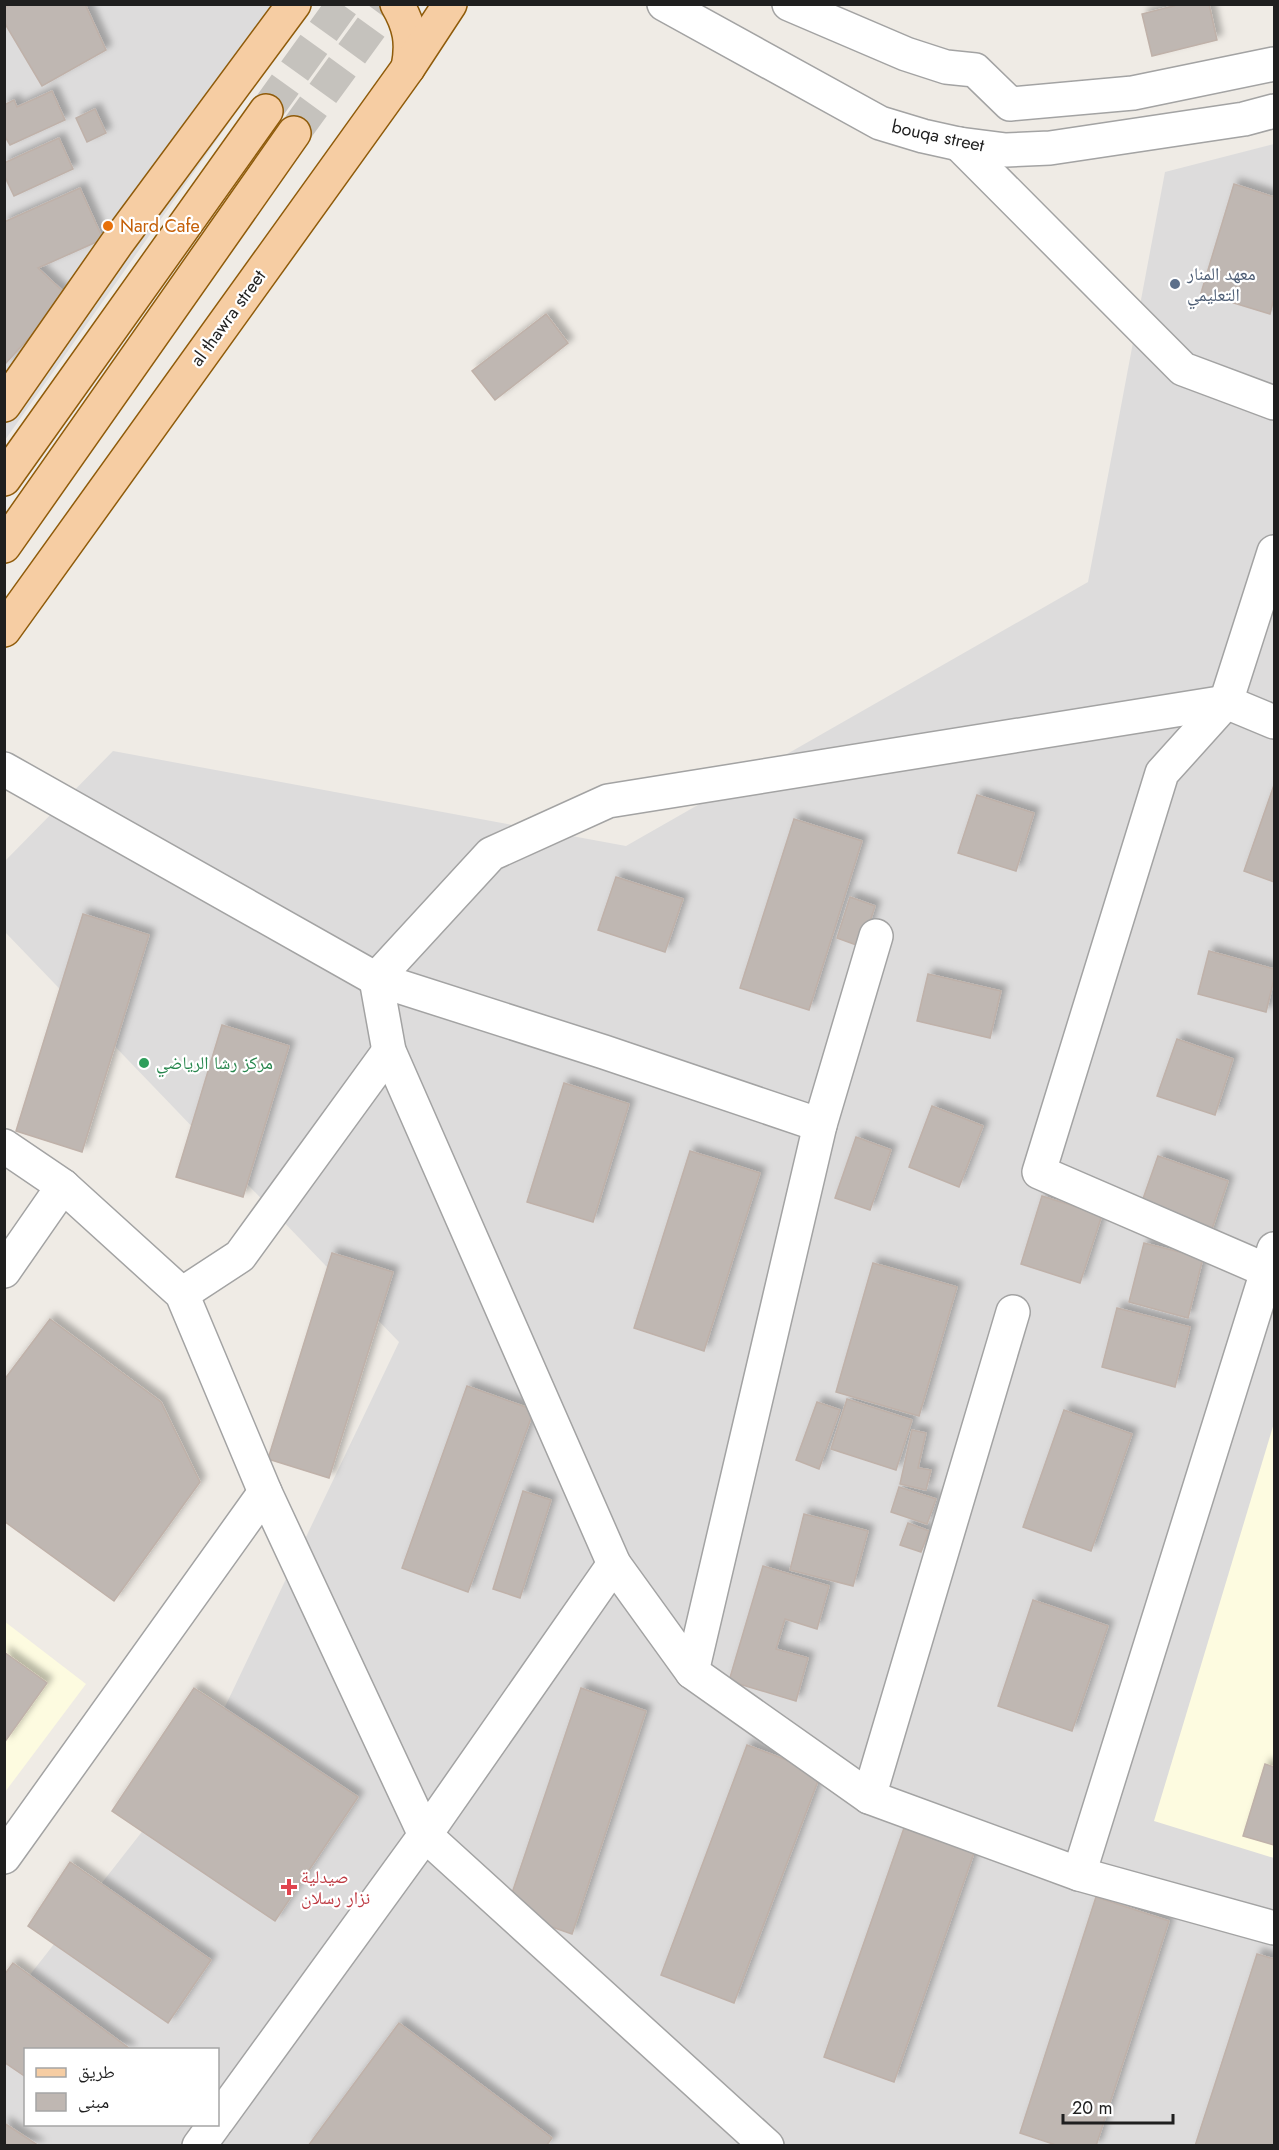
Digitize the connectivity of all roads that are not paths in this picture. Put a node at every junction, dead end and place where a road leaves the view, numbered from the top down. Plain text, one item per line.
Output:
1 (294, 4) edge
2 (397, 4) edge
3 (450, 4) edge
4 (664, 4) edge
5 (789, 4) edge
6 (1275, 64) edge
7 (408, 68) junction
8 (266, 111) tunnel mouth
9 (1275, 111) edge
10 (294, 133) tunnel mouth
11 (959, 144) junction
12 (1275, 403) edge
13 (4, 405) edge
14 (4, 479) edge
15 (4, 546) edge
16 (1275, 552) edge
17 (4, 630) edge
18 (1226, 702) junction
19 (1275, 722) edge
20 (4, 769) edge
21 (876, 936) dead end
22 (376, 979) junction
23 (389, 1051) junction
24 (820, 1125) junction
25 (4, 1146) edge
26 (63, 1186) junction
27 (1271, 1260) edge
28 (4, 1271) edge
29 (182, 1294) junction
30 (1013, 1312) dead end
31 (265, 1492) junction
32 (614, 1564) junction
33 (693, 1672) junction
34 (869, 1797) junction
35 (14, 1825) edge
36 (425, 1835) junction
37 (4, 1857) edge
38 (1079, 1874) junction
39 (1275, 1928) edge
40 (219, 2119) edge
41 (213, 2126) edge
42 (199, 2145) edge
43 (767, 2145) edge

1 - 13 main road
2 - 7 main road
3 - 7 main road, al thawra street
4 - 11 street, bouqa street
5 - 6 street
7 - 17 main road, al thawra street
8 - 14 main road
9 - 11 street, bouqa street
10 - 15 main road
11 - 12 street
16 - 18 street
18 - 19 street
18 - 22 street
18 - 27 street
20 - 22 street
21 - 24 street
22 - 23 street
22 - 24 street
23 - 29 street
23 - 32 street
24 - 33 street
25 - 26 street
26 - 28 street
26 - 29 street
27 - 38 street
29 - 31 street
30 - 34 street
31 - 35 street
31 - 36 street
32 - 33 street
32 - 36 street
33 - 34 street
34 - 38 street
35 - 37 street
36 - 40 street
36 - 43 street
38 - 39 street
41 - 42 street

